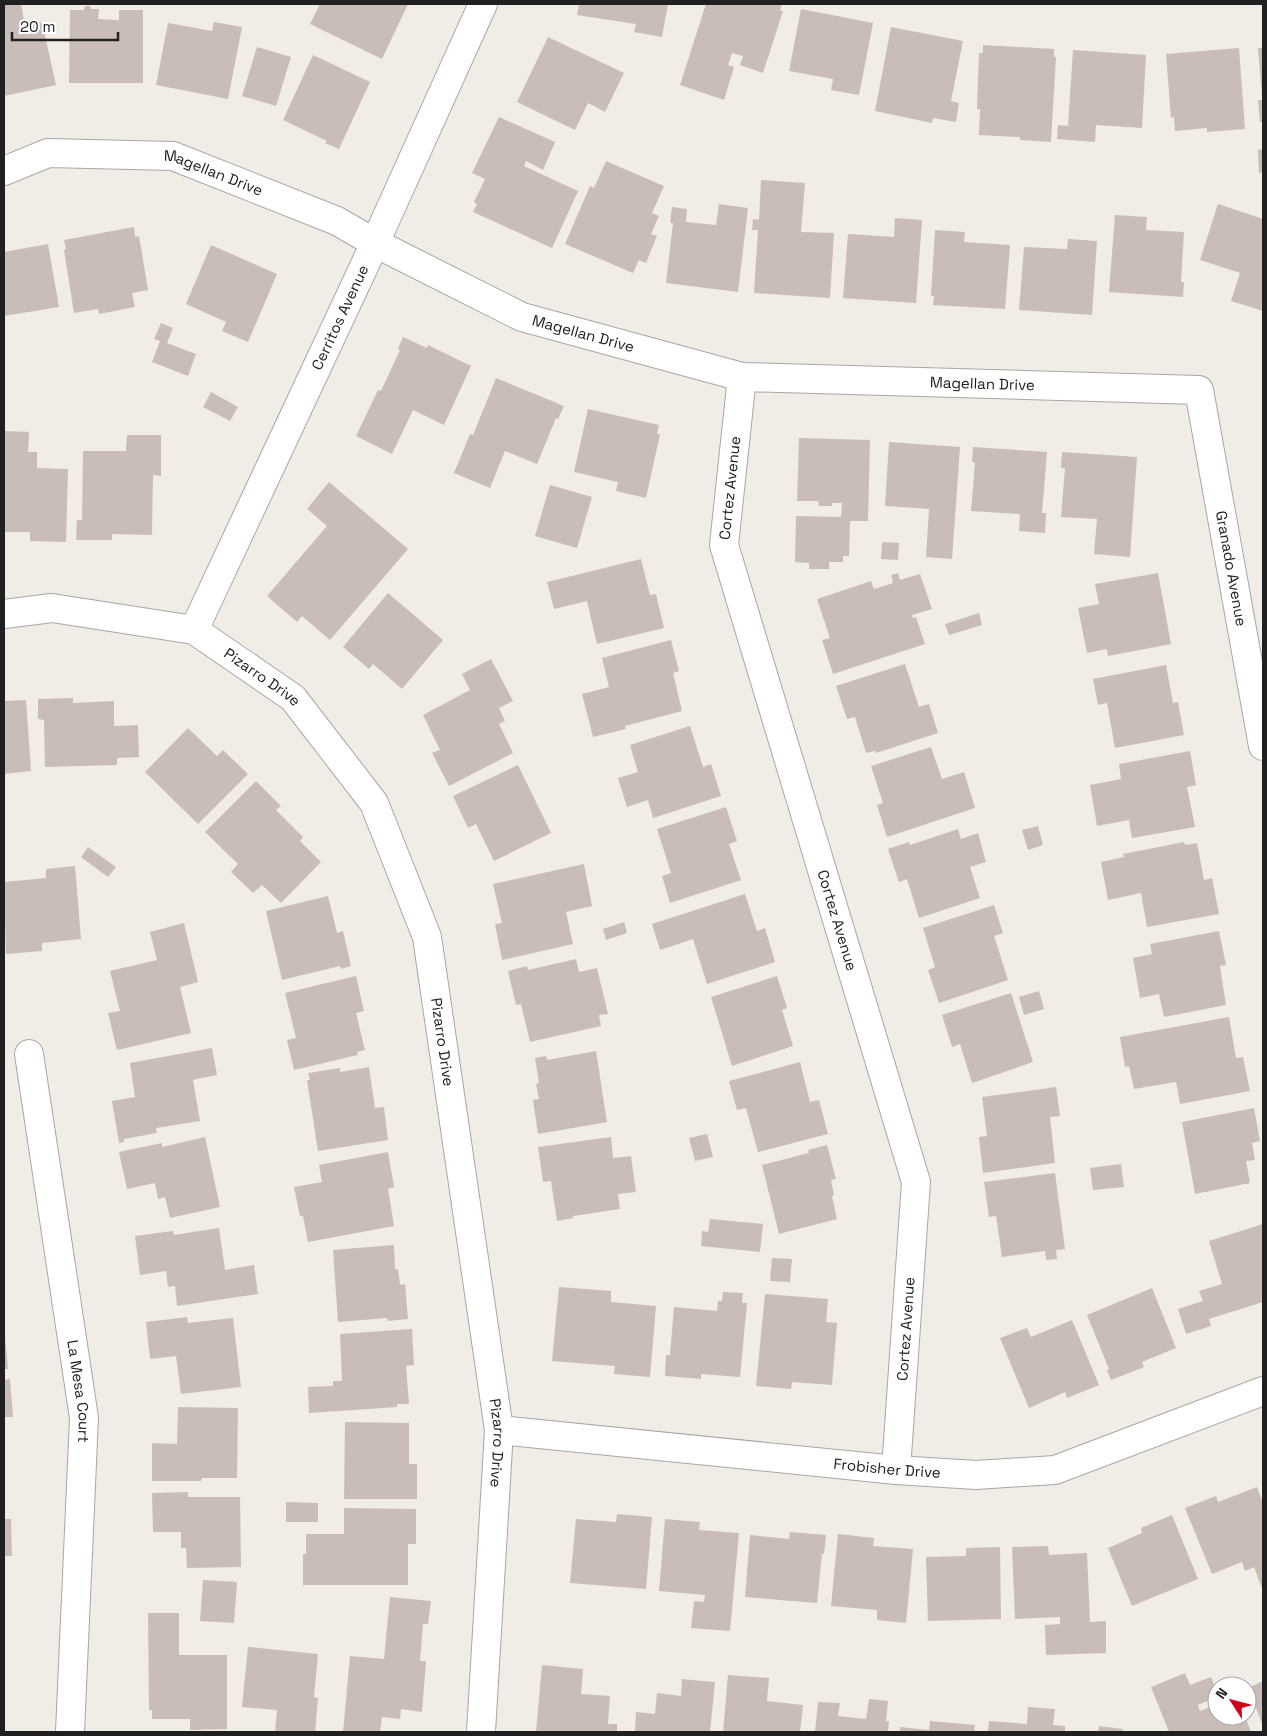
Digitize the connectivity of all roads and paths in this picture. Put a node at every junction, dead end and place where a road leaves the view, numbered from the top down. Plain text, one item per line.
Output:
1 (483, 4) edge
2 (4, 171) edge
3 (375, 243) junction
4 (742, 377) junction
5 (1199, 390) joint
6 (4, 614) edge
7 (194, 630) junction
8 (1263, 746) edge
9 (29, 1054) dead end
10 (1263, 1391) edge
11 (499, 1430) junction
12 (896, 1470) junction
13 (70, 1732) edge
14 (481, 1732) edge

1 - 3 street, Cerritos Avenue
2 - 3 street, Magellan Drive
3 - 4 street, Magellan Drive
3 - 7 street, Cerritos Avenue
4 - 5 street, Magellan Drive
4 - 12 street, Cortez Avenue
5 - 8 street, Granado Avenue
6 - 7 street, Pizarro Drive
7 - 11 street, Pizarro Drive
9 - 13 street, La Mesa Court
10 - 12 street, Frobisher Drive
11 - 12 street, Frobisher Drive
11 - 14 street, Pizarro Drive

